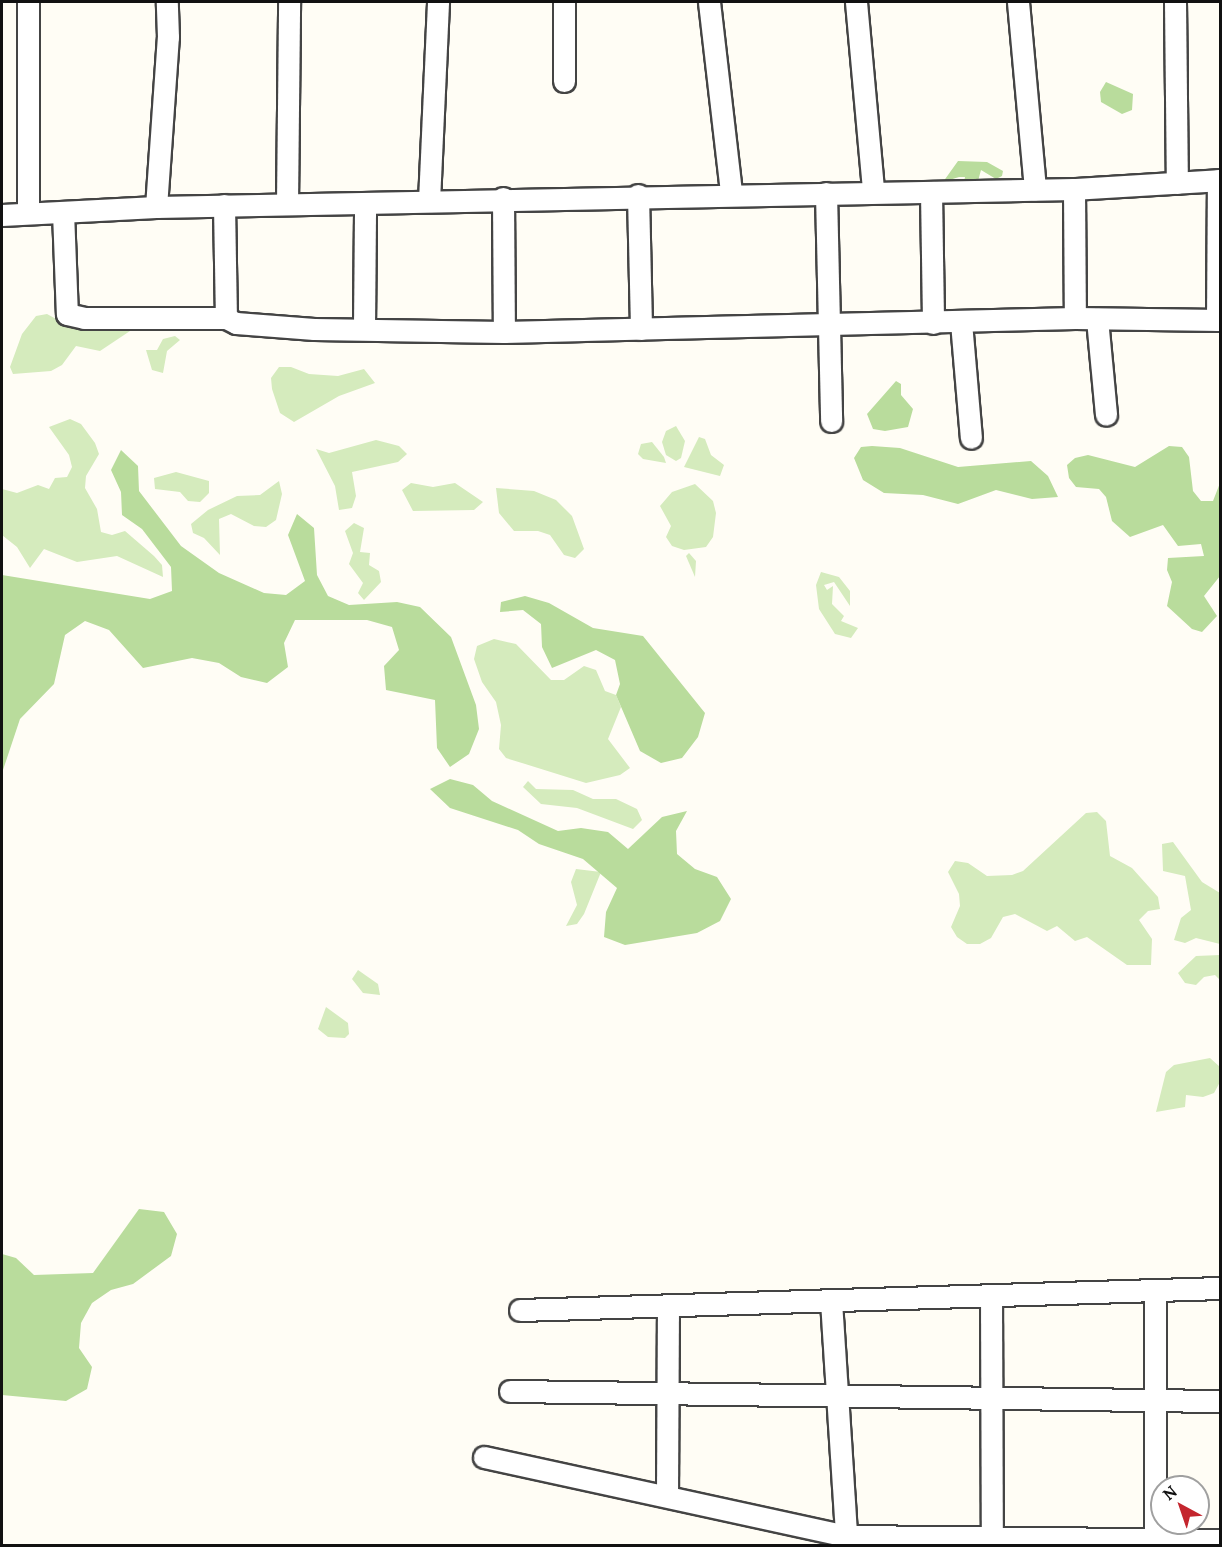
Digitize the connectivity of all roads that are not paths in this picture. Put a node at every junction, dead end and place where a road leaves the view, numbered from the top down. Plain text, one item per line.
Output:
1 (28, 2) edge
2 (167, 2) edge
3 (289, 2) edge
4 (438, 2) edge
5 (564, 2) edge
6 (709, 2) edge
7 (856, 2) edge
8 (1018, 2) edge
9 (1175, 2) edge
10 (564, 81) dead end
11 (1219, 180) edge
12 (1177, 183) junction
13 (1035, 189) junction
14 (1074, 189) junction
15 (873, 190) junction
16 (931, 192) junction
17 (731, 193) junction
18 (826, 193) junction
19 (638, 195) junction
20 (503, 198) junction
21 (429, 201) junction
22 (287, 204) junction
23 (224, 205) junction
24 (365, 205) junction
25 (156, 207) junction
26 (63, 212) junction
27 (28, 213) junction
28 (2, 215) edge
29 (226, 318) junction
30 (1075, 318) junction
31 (1097, 319) junction
32 (1219, 321) edge
33 (961, 322) junction
34 (933, 323) junction
35 (828, 325) junction
36 (364, 328) junction
37 (641, 329) junction
38 (504, 332) junction
39 (1106, 415) dead end
40 (831, 422) dead end
41 (971, 438) dead end
42 (1221, 1288) edge
43 (1155, 1290) junction
44 (991, 1295) junction
45 (831, 1301) junction
46 (668, 1308) junction
47 (520, 1310) dead end
48 (510, 1391) dead end
49 (668, 1393) junction
50 (837, 1395) junction
51 (991, 1398) junction
52 (1155, 1400) junction
53 (1221, 1401) edge
54 (484, 1457) dead end
55 (667, 1495) junction
56 (846, 1536) junction
57 (992, 1538) junction
58 (1155, 1540) junction
59 (1221, 1540) edge

1 - 27 street
2 - 25 street
3 - 22 street
4 - 21 street
5 - 10 street
6 - 17 street
7 - 15 street
8 - 13 street
9 - 12 street
11 - 12 street
11 - 32 street
12 - 14 street
13 - 14 street
13 - 16 street
14 - 30 street
15 - 16 street
15 - 18 street
16 - 34 street
17 - 18 street
17 - 19 street
18 - 35 street
19 - 20 street
19 - 37 street
20 - 21 street
20 - 38 street
21 - 24 street
22 - 23 street
22 - 24 street
23 - 25 street
23 - 29 street
24 - 36 street
25 - 26 street
26 - 27 street
26 - 29 street
27 - 28 street
29 - 36 street
30 - 31 street
30 - 33 street
31 - 32 street
31 - 39 street
33 - 34 street
33 - 41 street
34 - 35 street
35 - 37 street
35 - 40 street
36 - 38 street
37 - 38 street
42 - 43 street
43 - 44 street
43 - 52 street
44 - 45 street
44 - 51 street
45 - 46 street
45 - 50 street
46 - 47 street
46 - 49 street
48 - 49 street
49 - 50 street
49 - 55 street
50 - 51 street
50 - 56 street
51 - 52 street
51 - 57 street
52 - 53 street
52 - 58 street
54 - 55 street
55 - 56 street
56 - 57 street
57 - 58 street
58 - 59 street

